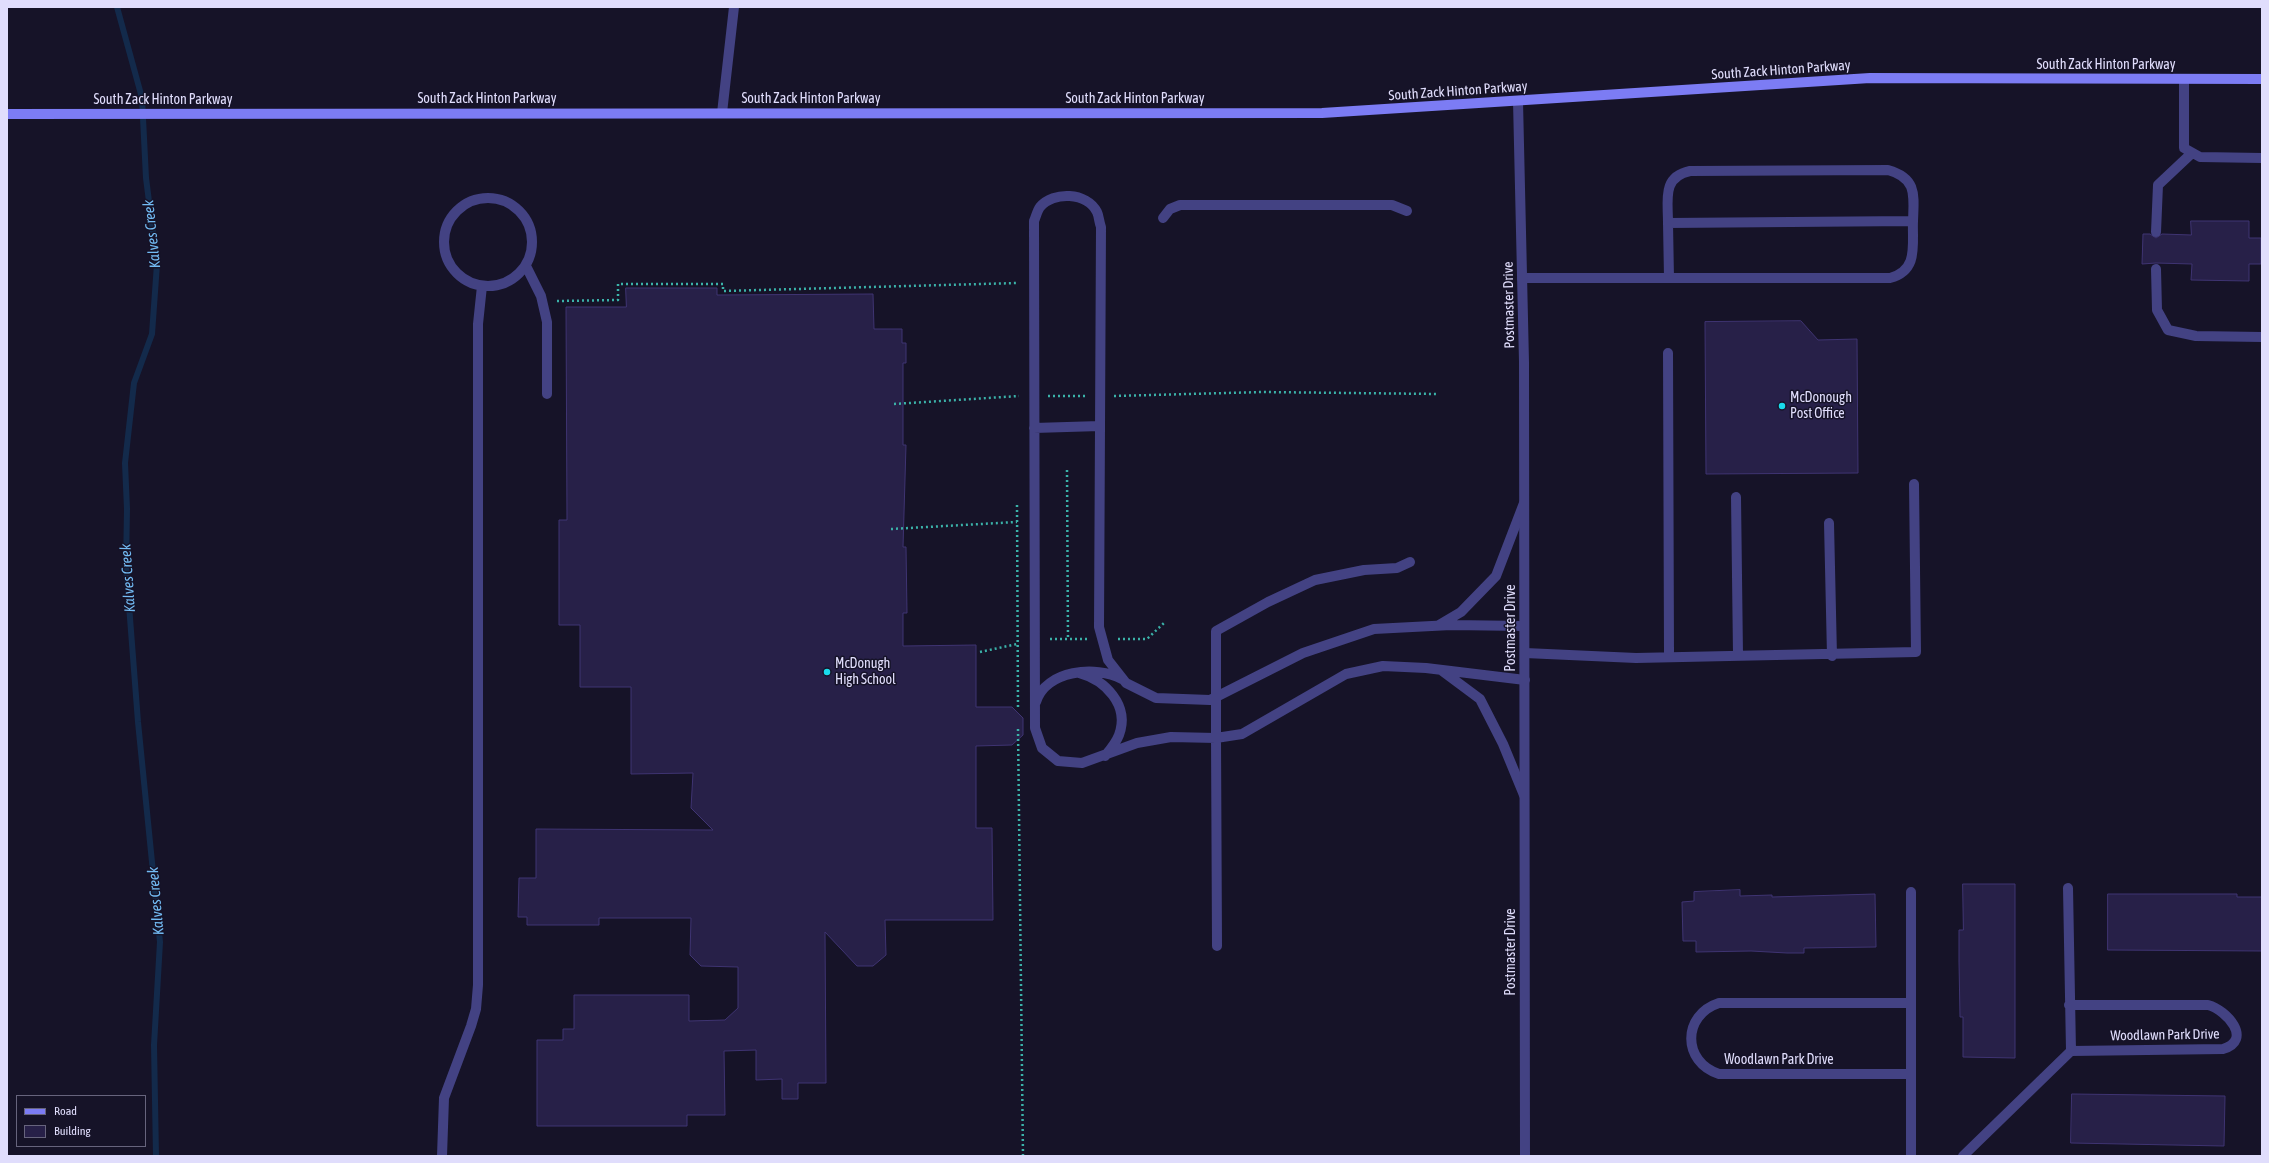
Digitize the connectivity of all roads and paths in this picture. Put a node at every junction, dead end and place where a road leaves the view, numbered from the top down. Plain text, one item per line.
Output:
1 (734, 7) edge
2 (2184, 79) junction
3 (2262, 79) edge
4 (1518, 101) junction
5 (722, 113) junction
6 (7, 114) edge
7 (2192, 153) junction
8 (2262, 158) edge
9 (1407, 211) dead end
10 (1162, 218) dead end
11 (1913, 221) junction
12 (1668, 223) junction
13 (2156, 232) dead end
14 (526, 266) junction
15 (2156, 269) dead end
16 (1522, 278) junction
17 (1669, 278) junction
18 (1018, 283) dead end
19 (482, 286) junction
20 (542, 301) junction
21 (2262, 337) edge
22 (1668, 353) dead end
23 (547, 394) dead end
24 (1437, 394) dead end
25 (1022, 396) dead end
26 (1048, 396) dead end
27 (1088, 396) dead end
28 (1112, 396) dead end
29 (894, 404) dead end
30 (1100, 426) junction
31 (1034, 428) junction
32 (1067, 470) dead end
33 (1914, 484) dead end
34 (1736, 497) dead end
35 (1524, 501) junction
36 (1017, 522) dead end
37 (1830, 523) dead end
38 (891, 529) dead end
39 (1410, 562) dead end
40 (1164, 623) dead end
41 (1436, 626) junction
42 (1524, 626) junction
43 (1049, 639) dead end
44 (1068, 639) junction
45 (1088, 639) dead end
46 (1117, 639) dead end
47 (1017, 644) dead end
48 (980, 652) dead end
49 (1525, 653) junction
50 (1738, 655) junction
51 (1669, 656) junction
52 (1832, 656) junction
53 (1108, 660) junction
54 (1441, 670) junction
55 (1079, 672) junction
56 (1111, 674) junction
57 (1124, 680) junction
58 (1525, 680) junction
59 (1216, 697) junction
60 (1118, 702) junction
61 (1035, 706) junction
62 (1216, 738) junction
63 (1105, 756) junction
64 (1525, 796) junction
65 (2068, 888) dead end
66 (1911, 892) dead end
67 (1217, 946) dead end
68 (1911, 1003) junction
69 (2070, 1005) junction
70 (2070, 1051) junction
71 (1911, 1074) junction
72 (1966, 1155) edge
73 (442, 1156) edge
74 (1526, 1156) edge
75 (1911, 1156) edge

1 - 5 street
2 - 3 main road, South Zack Hinton Parkway
2 - 4 main road, South Zack Hinton Parkway
2 - 7 street
4 - 5 main road, South Zack Hinton Parkway
4 - 16 street, Postmaster Drive
5 - 6 main road, South Zack Hinton Parkway
7 - 8 street
7 - 13 street
9 - 10 street
11 - 12 street
11 - 12 street
11 - 17 street
12 - 17 street
14 - 19 street
14 - 19 street
14 - 20 street
15 - 21 street
16 - 17 street
16 - 35 street, Postmaster Drive
18 - 20 path
19 - 73 street
20 - 23 street
22 - 51 street
24 - 28 path
25 - 29 path
26 - 27 path
30 - 31 street
30 - 31 street
30 - 53 street
31 - 61 street
32 - 44 path
33 - 52 street
34 - 50 street
35 - 41 street
35 - 42 street, Postmaster Drive
36 - 38 path
37 - 52 street
39 - 59 street
40 - 46 path
41 - 42 street
41 - 59 street
42 - 49 street, Postmaster Drive
43 - 44 path
44 - 45 path
47 - 48 path
49 - 51 street
49 - 58 street, Postmaster Drive
50 - 51 street
50 - 52 street
53 - 56 street
53 - 57 street
54 - 58 street
54 - 62 street
54 - 64 street
55 - 56 street
55 - 60 street
55 - 61 street
56 - 57 street
56 - 60 street
57 - 59 street
58 - 64 street, Postmaster Drive
59 - 62 street
60 - 63 street
61 - 63 street
62 - 63 street
62 - 67 street
64 - 74 street, Postmaster Drive
65 - 69 street
66 - 68 street
68 - 71 street
68 - 71 street, Woodlawn Park Drive
69 - 70 street
69 - 70 street, Woodlawn Park Drive
70 - 72 street
71 - 75 street

